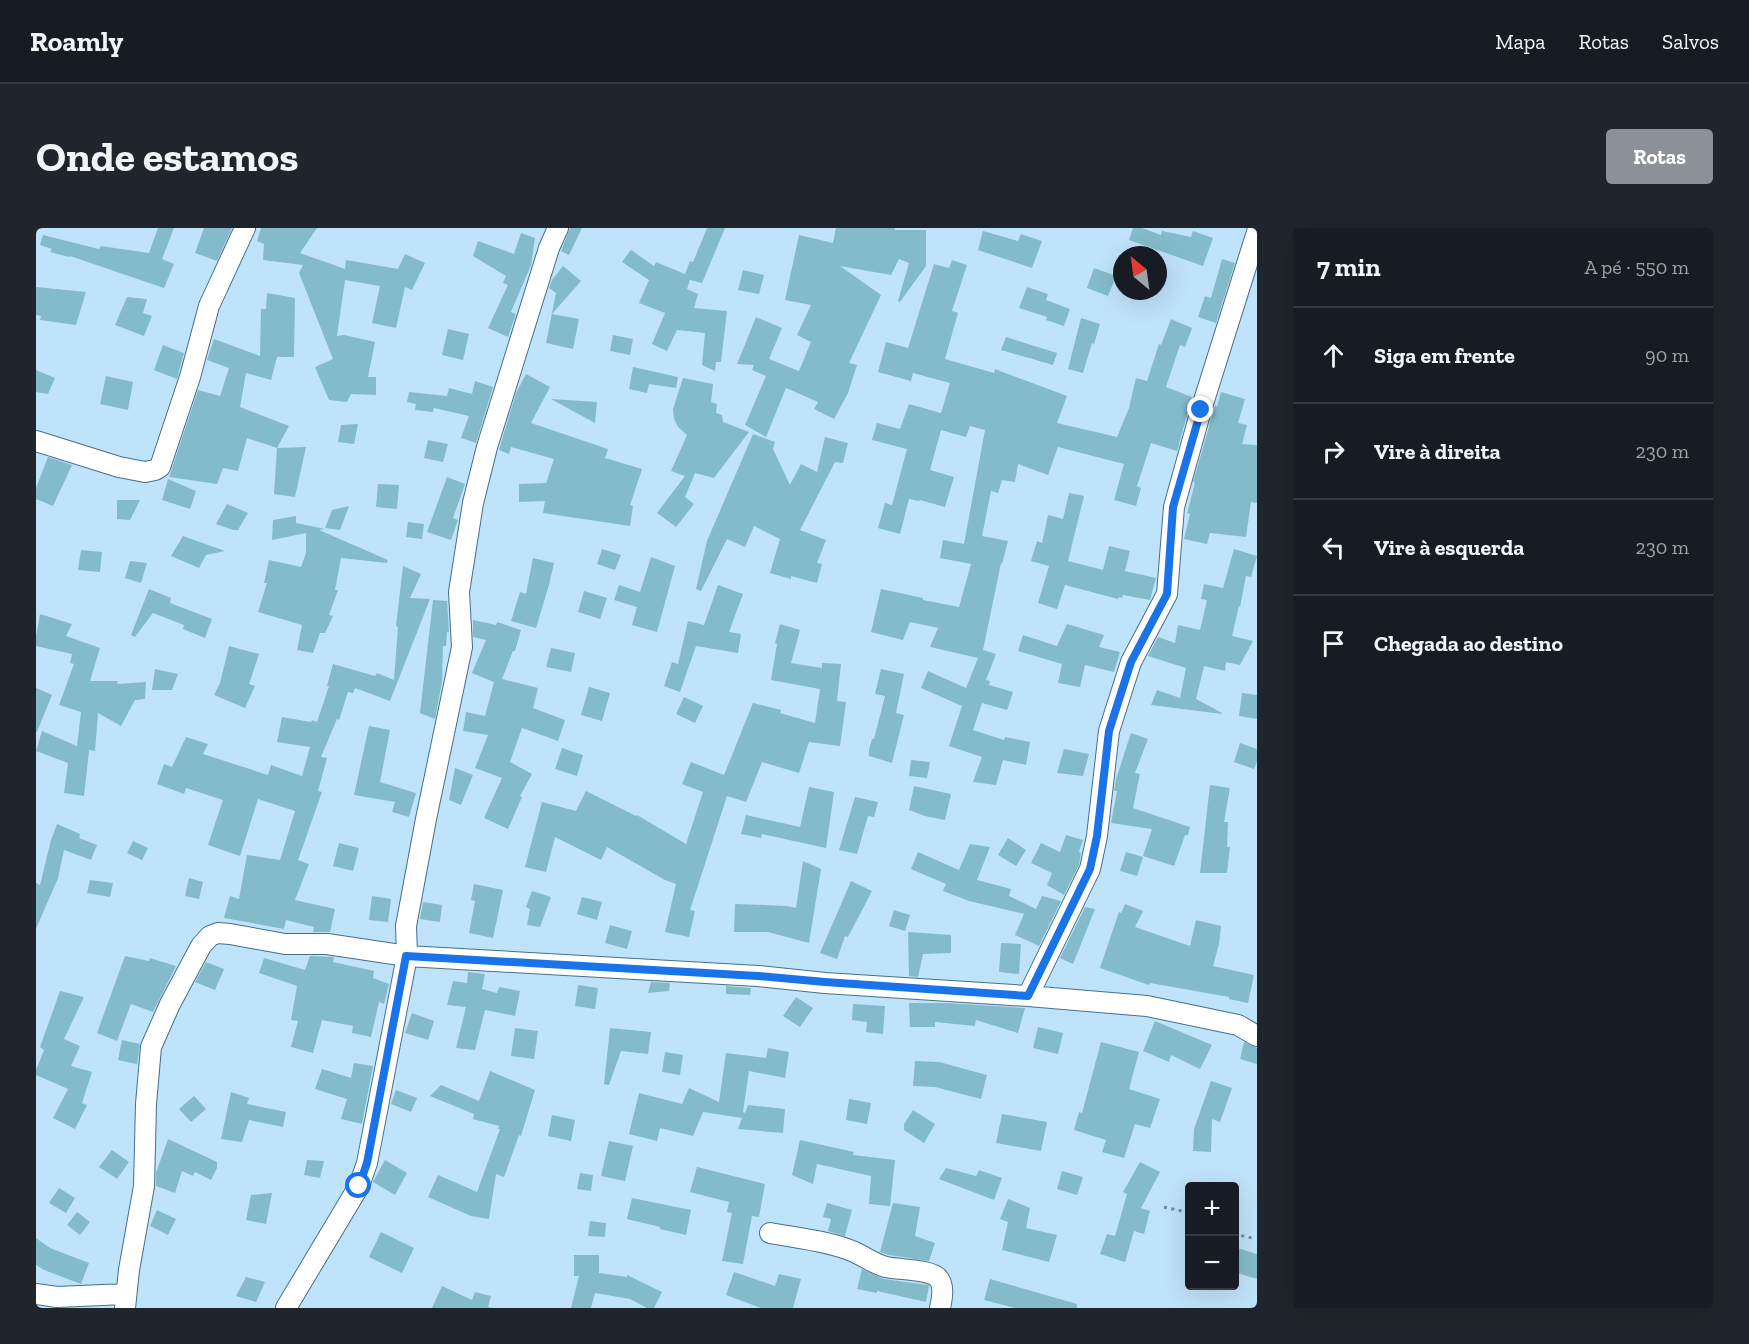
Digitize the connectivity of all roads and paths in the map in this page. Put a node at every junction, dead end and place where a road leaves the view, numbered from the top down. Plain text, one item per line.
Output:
1 (245, 228) edge
2 (558, 228) edge
3 (1257, 232) edge
4 (36, 441) edge
5 (406, 956) junction
6 (1028, 996) junction
7 (1247, 1025) edge
8 (1257, 1035) edge
9 (1164, 1207) dead end
10 (1185, 1212) edge
11 (770, 1233) dead end
12 (1239, 1235) edge
13 (1252, 1238) dead end
14 (36, 1294) edge
15 (125, 1301) edge
16 (286, 1308) edge
17 (940, 1308) edge

1 - 4 street
2 - 5 street
3 - 6 street
5 - 6 street
5 - 15 street
5 - 16 street
6 - 7 street
7 - 8 street
9 - 10 path
11 - 17 street
12 - 13 path
14 - 15 street

